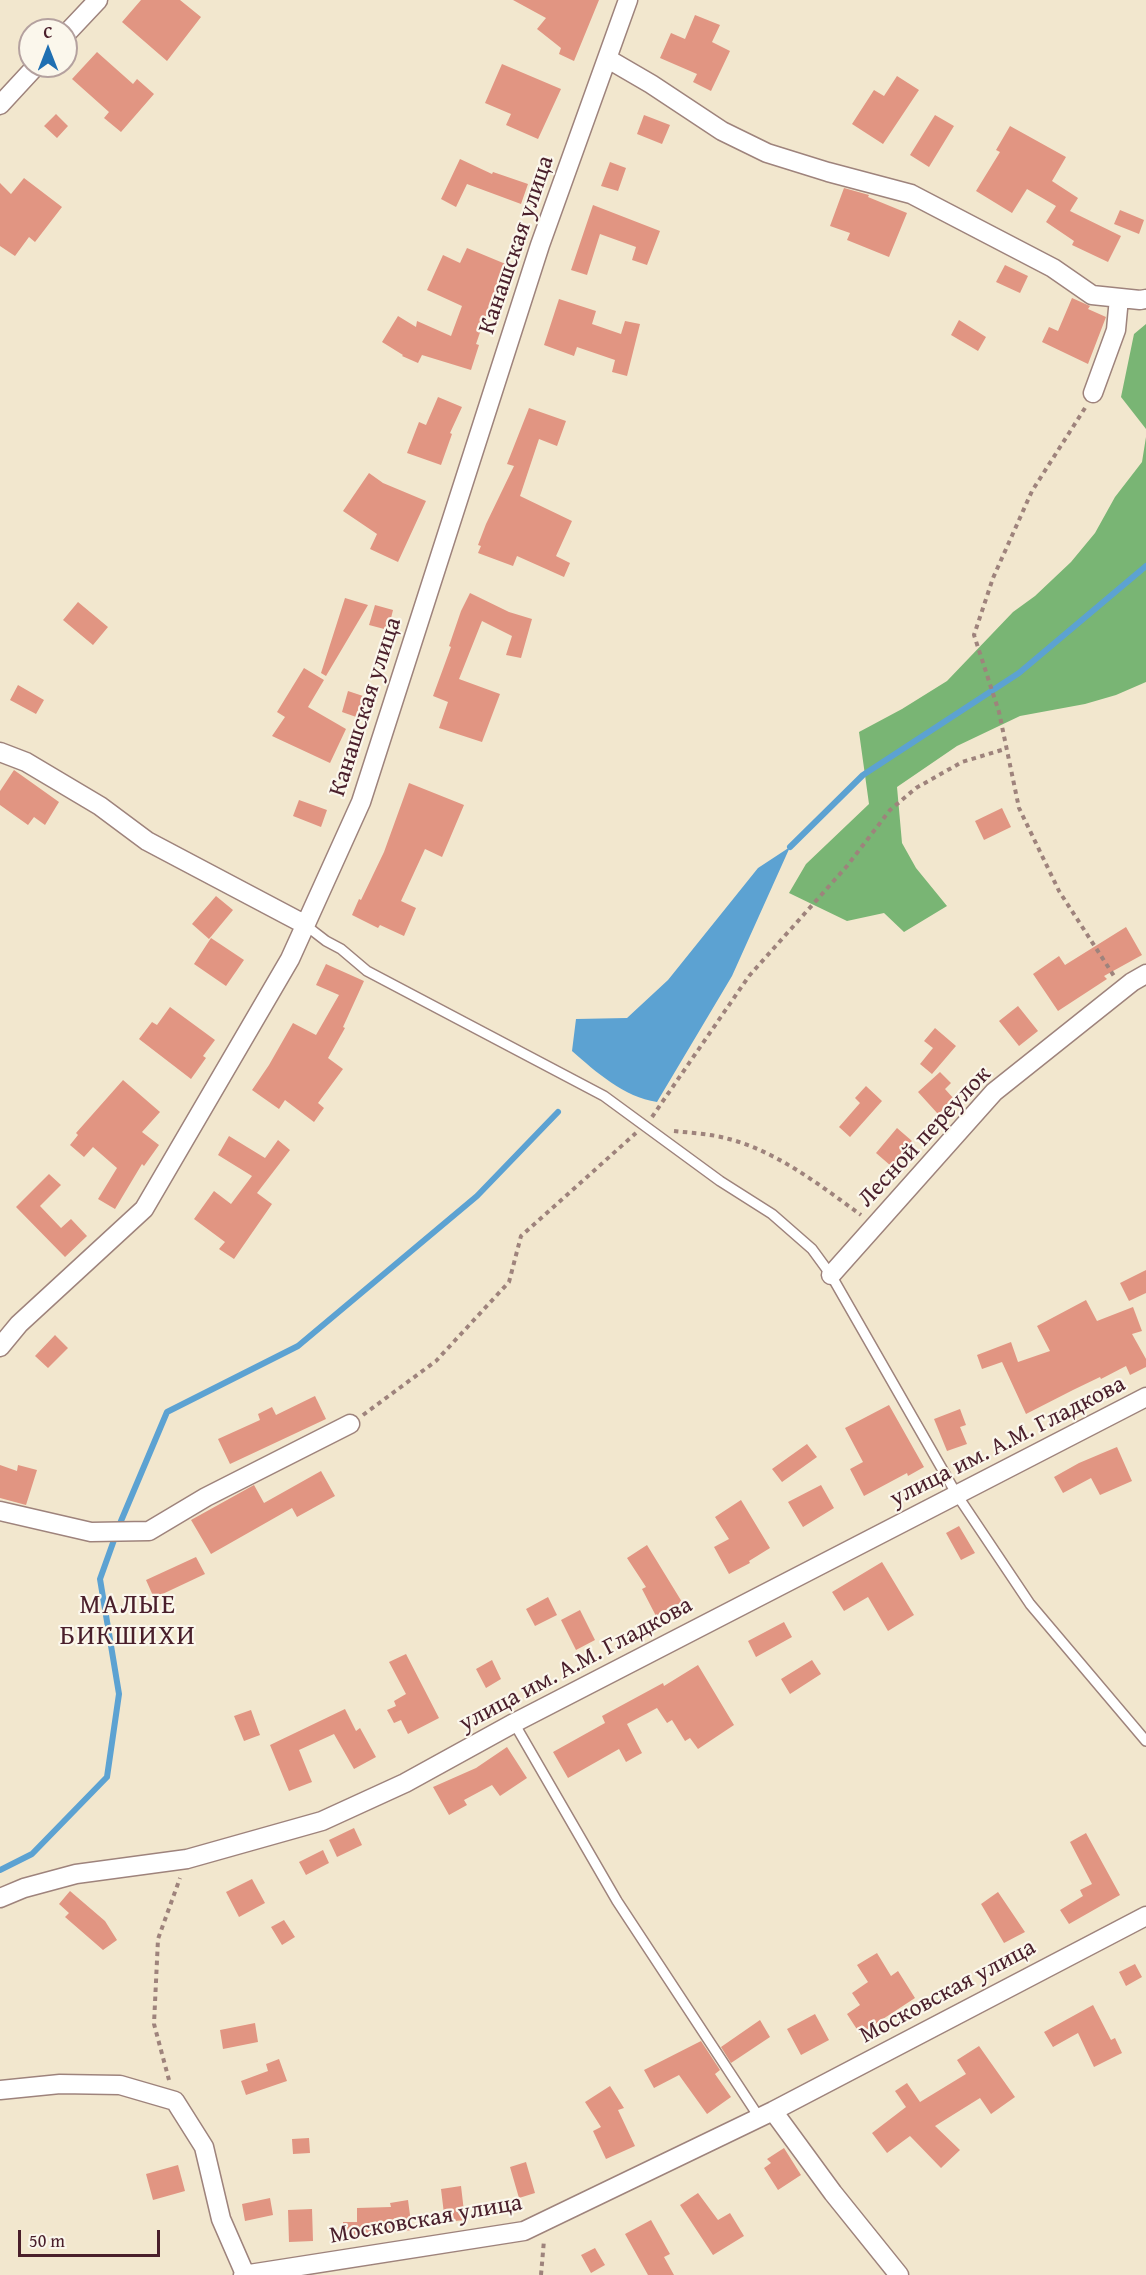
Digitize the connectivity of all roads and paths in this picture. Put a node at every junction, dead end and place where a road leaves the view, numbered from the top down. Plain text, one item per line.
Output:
1 (98, 0) edge
2 (628, 0) edge
3 (78, 21) edge
4 (608, 59) junction
5 (25, 78) edge
6 (0, 105) edge
7 (1119, 298) junction
8 (1146, 299) edge
9 (1093, 393) joint
10 (1005, 749) junction
11 (0, 752) edge
12 (304, 924) junction
13 (1146, 974) edge
14 (1122, 989) junction
15 (644, 1127) junction
16 (875, 1226) junction
17 (831, 1275) junction
18 (19, 1324) junction
19 (0, 1325) edge
20 (0, 1347) edge
21 (1146, 1397) edge
22 (350, 1424) joint
23 (957, 1495) junction
24 (0, 1511) edge
25 (514, 1723) junction
26 (1146, 1741) edge
27 (187, 1858) junction
28 (0, 1898) edge
29 (1146, 1916) edge
30 (0, 2090) edge
31 (175, 2101) junction
32 (766, 2114) junction
33 (547, 2220) junction
34 (244, 2275) edge
35 (541, 2275) edge
36 (899, 2275) edge

1 - 3 street
2 - 4 street, Канашская улица
4 - 7 street
4 - 12 street, Канашская улица
5 - 6 street
7 - 8 street
7 - 9 street
9 - 10 path
10 - 14 path
10 - 15 path
11 - 12 street
12 - 15 lane
12 - 18 street, Канашская улица
13 - 14 street, Лесной переулок
14 - 16 street, Лесной переулок
15 - 16 path
15 - 17 lane
15 - 22 path
16 - 17 street, Лесной переулок
17 - 23 lane
18 - 19 street
18 - 20 street, Канашская улица
21 - 23 street, улица им. А.М. Гладкова
22 - 24 street
23 - 25 street, улица им. А.М. Гладкова
23 - 26 lane
25 - 27 street, улица им. А.М. Гладкова
25 - 32 lane
27 - 28 street, улица им. А.М. Гладкова
27 - 31 path
29 - 32 street, Московская улица
30 - 31 street
31 - 34 street
32 - 33 street, Московская улица
32 - 36 street
33 - 34 street, Московская улица
33 - 35 path

